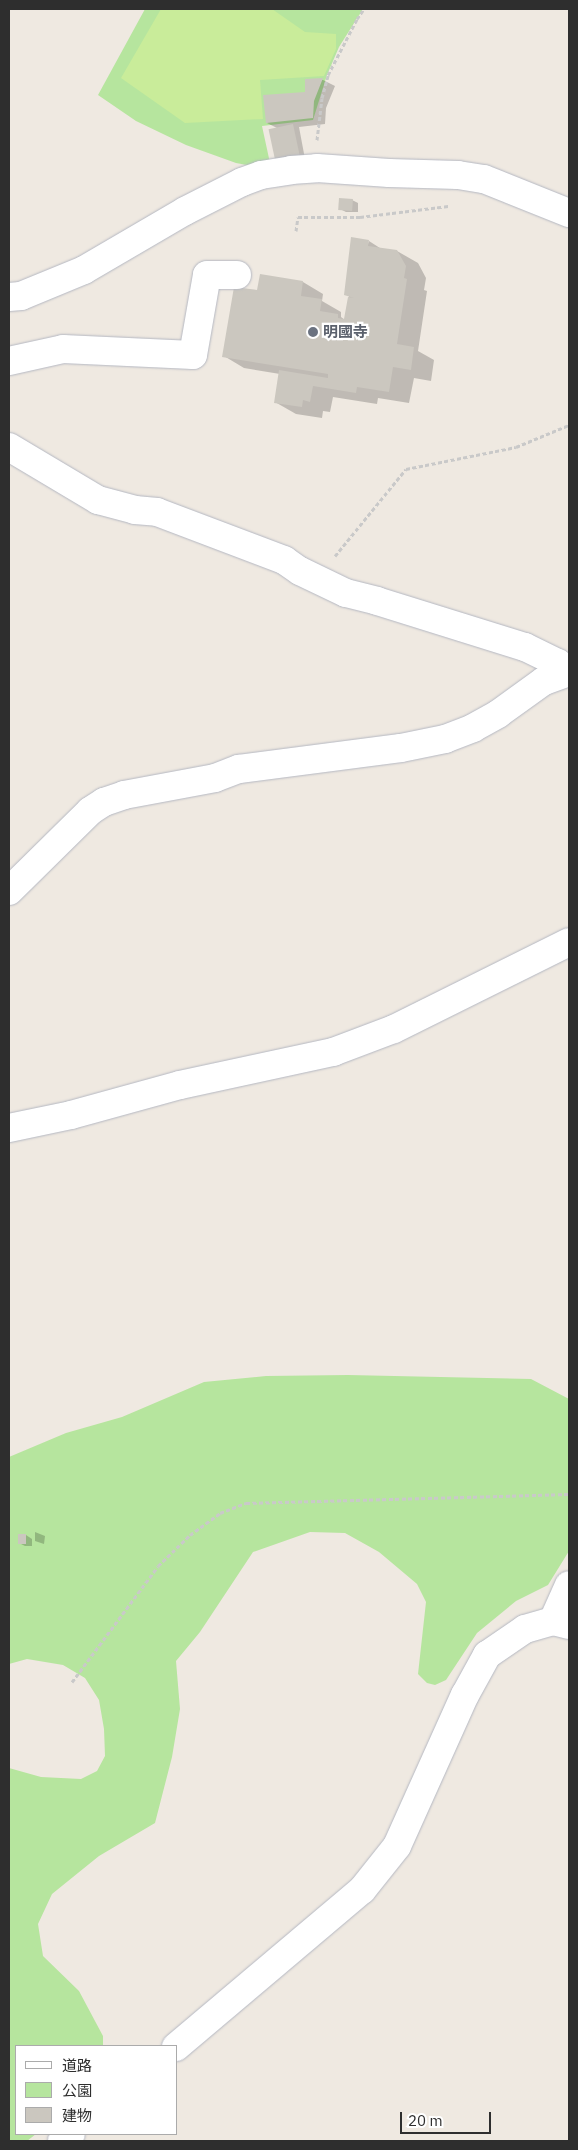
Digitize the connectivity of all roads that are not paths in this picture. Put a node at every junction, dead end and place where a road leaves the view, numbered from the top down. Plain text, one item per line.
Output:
1 (569, 213) edge
2 (237, 275) dead end
3 (9, 297) edge
4 (9, 362) edge
5 (9, 448) edge
6 (566, 673) edge
7 (9, 891) edge
8 (569, 942) edge
9 (9, 1128) edge
10 (569, 1585) edge
11 (561, 1623) edge
12 (178, 2045) edge

1 - 3 street
2 - 4 street
5 - 6 street
6 - 7 street
8 - 9 street
10 - 11 street
11 - 12 street

